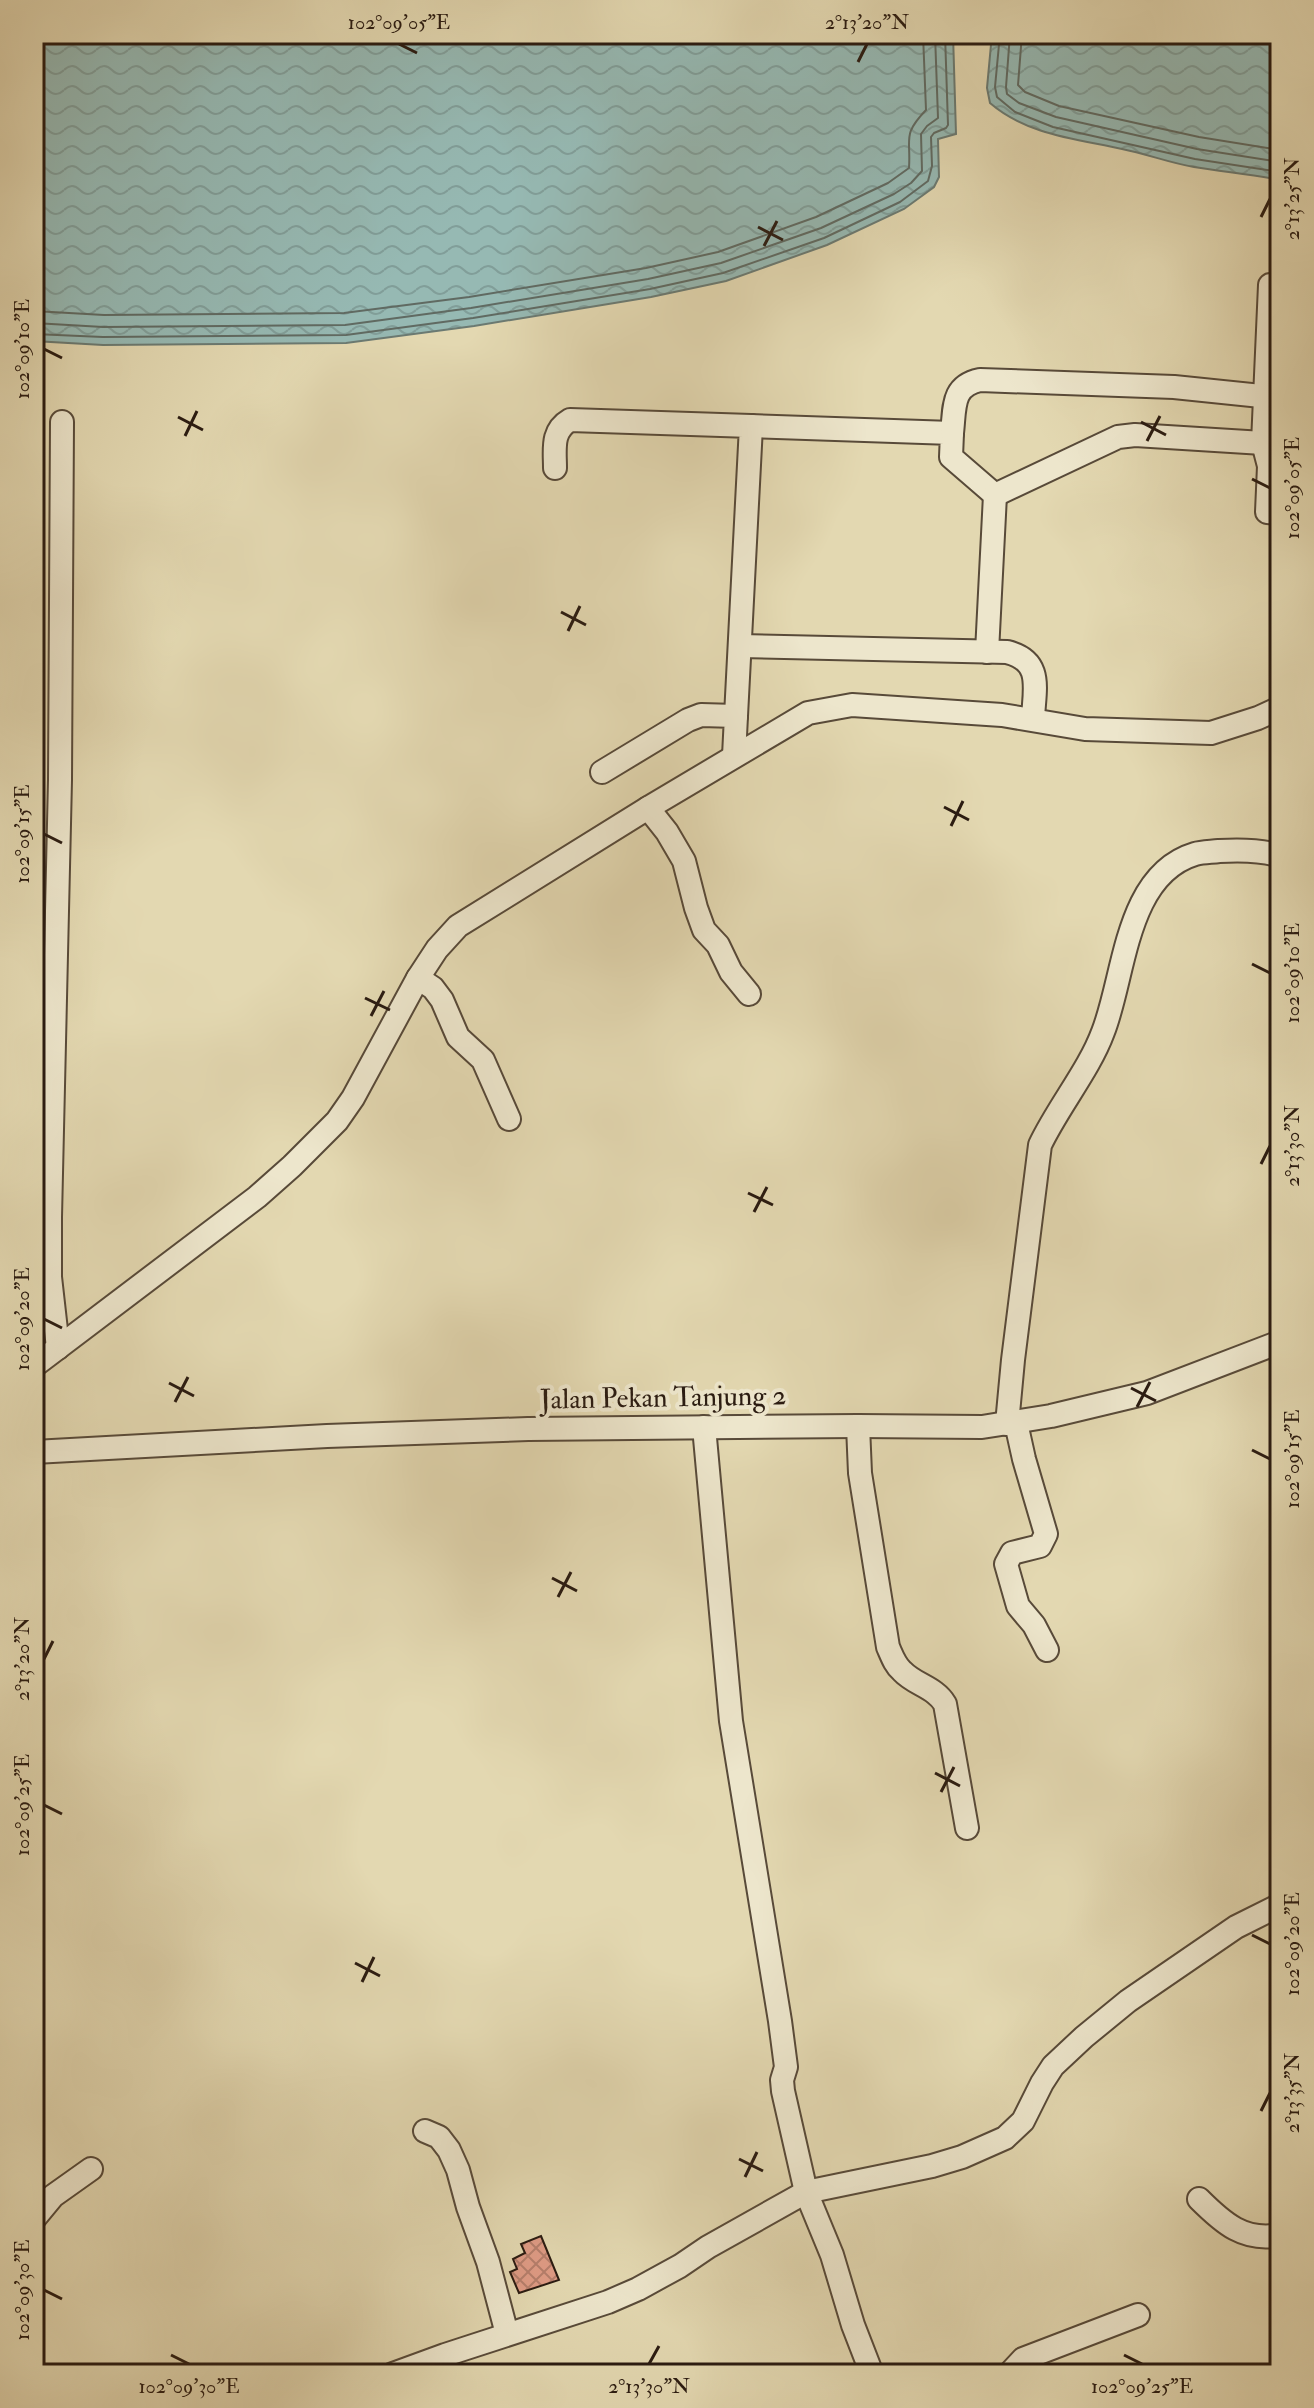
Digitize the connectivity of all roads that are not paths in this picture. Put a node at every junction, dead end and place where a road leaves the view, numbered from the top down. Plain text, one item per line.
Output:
1 (1270, 285) dead end
2 (1273, 398) edge
3 (62, 422) dead end
4 (751, 426) junction
5 (952, 433) junction
6 (1263, 443) junction
7 (555, 468) dead end
8 (995, 495) junction
9 (1280, 513) edge
10 (740, 646) junction
11 (987, 652) junction
12 (1280, 708) edge
13 (736, 716) junction
14 (1033, 719) junction
15 (734, 756) junction
16 (602, 772) dead end
17 (648, 808) junction
18 (1280, 856) edge
19 (418, 978) junction
20 (749, 994) dead end
21 (509, 1119) dead end
22 (42, 1265) edge
23 (1280, 1342) edge
24 (58, 1348) junction
25 (34, 1366) edge
26 (1012, 1424) junction
27 (858, 1426) junction
28 (704, 1427) junction
29 (34, 1452) edge
30 (1047, 1650) dead end
31 (967, 1828) dead end
32 (1280, 1905) edge
33 (425, 2131) dead end
34 (91, 2169) dead end
35 (806, 2192) junction
36 (1199, 2199) dead end
37 (34, 2219) edge
38 (1280, 2235) edge
39 (1138, 2315) dead end
40 (507, 2334) junction
41 (393, 2374) edge
42 (872, 2374) edge
43 (1009, 2374) edge

1 - 2 street
2 - 5 street
2 - 6 street
3 - 22 street
4 - 5 street
4 - 7 street
4 - 10 street
5 - 8 street
6 - 8 street
6 - 9 street
8 - 11 street
10 - 11 street
10 - 13 street
11 - 14 street
12 - 14 street
13 - 15 street
13 - 16 street
14 - 15 street
15 - 17 street
17 - 19 street
17 - 20 street
18 - 26 street
19 - 21 street
19 - 24 street
22 - 24 street
23 - 26 street, Jalan Pekan Tanjung 2
24 - 25 street
26 - 27 street, Jalan Pekan Tanjung 2
26 - 30 street
27 - 28 street, Jalan Pekan Tanjung 2
27 - 31 street
28 - 29 street, Jalan Pekan Tanjung 2
28 - 35 street
32 - 35 street
33 - 40 street
34 - 37 street
35 - 40 street
35 - 42 street
36 - 38 street
39 - 43 street
40 - 41 street

